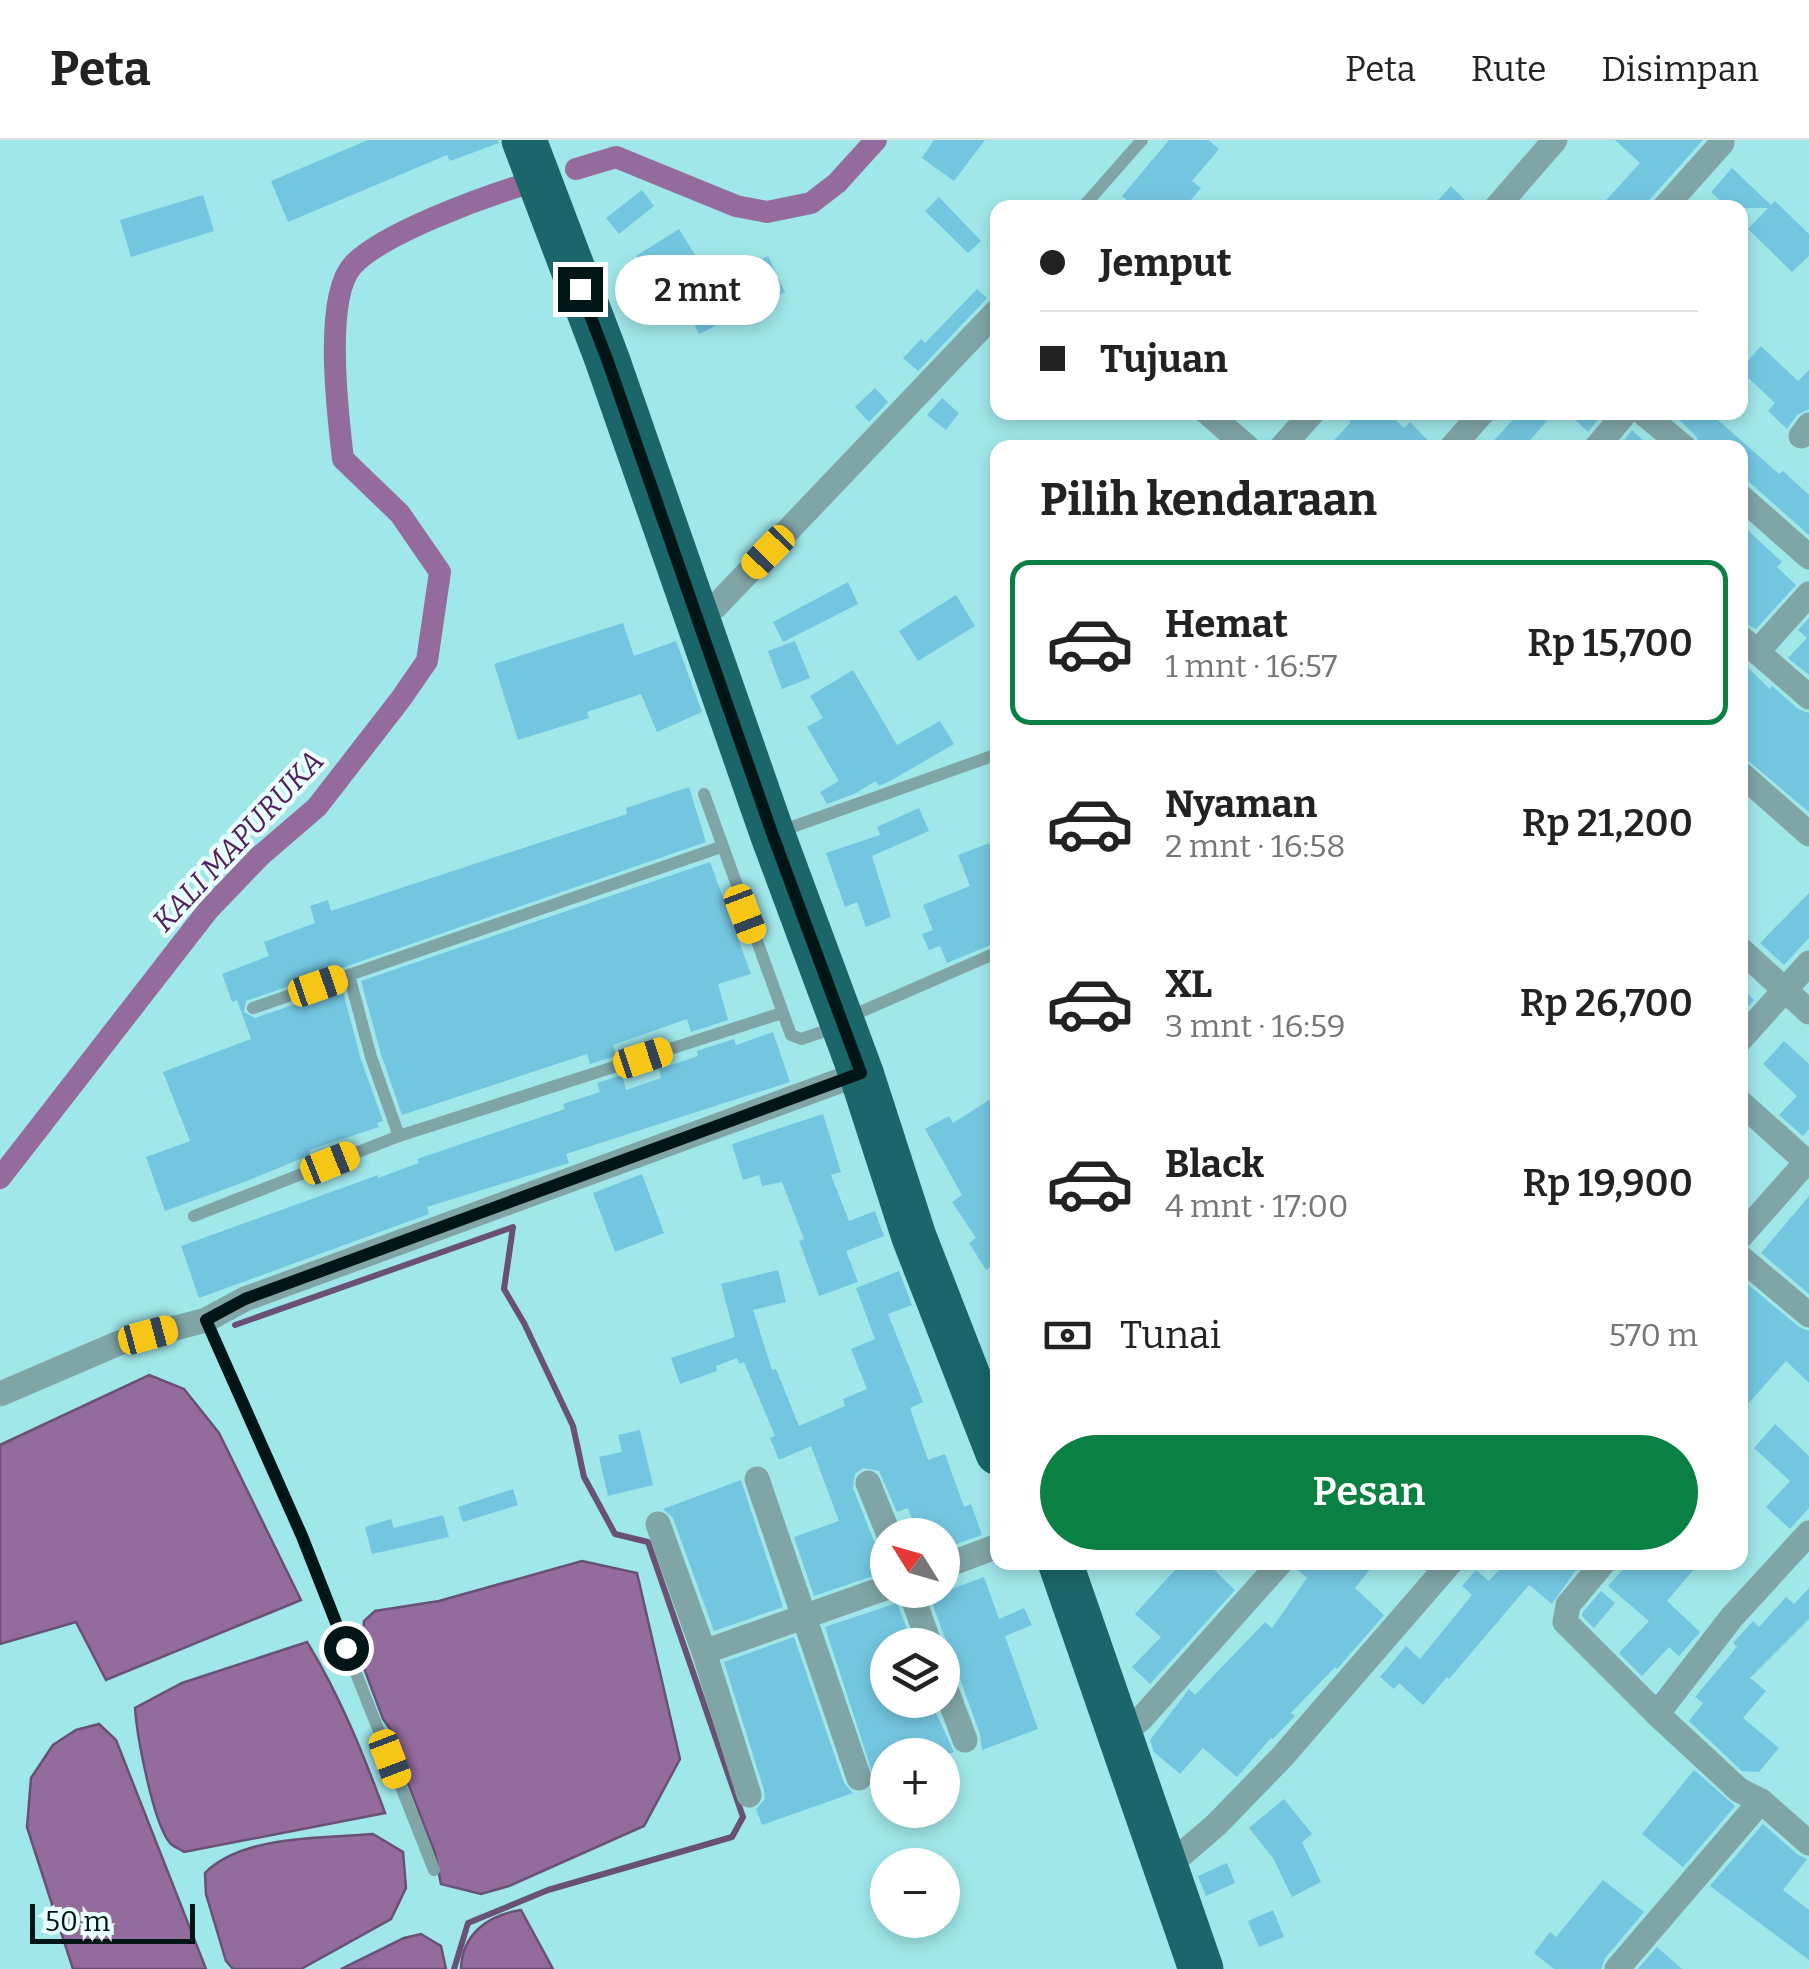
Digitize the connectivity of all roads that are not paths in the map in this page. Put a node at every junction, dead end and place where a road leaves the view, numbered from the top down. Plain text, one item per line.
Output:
1 (524, 140) edge
2 (550, 140) edge
3 (1142, 140) edge
4 (1555, 140) edge
5 (1722, 143) dead end
6 (1089, 200) edge
7 (1502, 200) edge
8 (1671, 200) edge
9 (990, 318) edge
10 (617, 354) junction
11 (1216, 420) edge
12 (1305, 420) edge
13 (1476, 420) edge
14 (1619, 420) edge
15 (1652, 420) edge
16 (1239, 440) edge
17 (1288, 440) edge
18 (1458, 440) edge
19 (1603, 440) edge
20 (1675, 440) edge
21 (1748, 503) edge
22 (1809, 557) edge
23 (1809, 594) edge
24 (716, 606) junction
25 (1748, 643) edge
26 (1748, 647) edge
27 (1809, 697) edge
28 (990, 757) edge
29 (1748, 780) edge
30 (704, 794) dead end
31 (792, 827) junction
32 (1809, 834) edge
33 (720, 847) junction
34 (990, 956) edge
35 (1748, 957) edge
36 (1809, 963) edge
37 (350, 975) junction
38 (1785, 990) junction
39 (253, 1008) dead end
40 (1809, 1012) edge
41 (782, 1013) junction
42 (850, 1019) junction
43 (1748, 1031) edge
44 (861, 1073) junction
45 (1748, 1109) edge
46 (399, 1136) junction
47 (1808, 1162) edge
48 (194, 1216) dead end
49 (1748, 1228) edge
50 (1748, 1264) edge
51 (1809, 1316) edge
52 (206, 1320) junction
53 (990, 1375) edge
54 (0, 1394) edge
55 (990, 1433) edge
56 (757, 1480) dead end
57 (868, 1483) dead end
58 (882, 1518) edge
59 (658, 1524) dead end
60 (1809, 1533) edge
61 (990, 1549) edge
62 (960, 1560) edge
63 (1041, 1570) edge
64 (1063, 1570) edge
65 (1273, 1570) edge
66 (1444, 1570) edge
67 (1597, 1570) edge
68 (870, 1593) edge
69 (804, 1616) junction
70 (704, 1652) junction
71 (1656, 1714) junction
72 (957, 1718) edge
73 (1122, 1734) junction
74 (965, 1740) dead end
75 (859, 1778) dead end
76 (750, 1795) dead end
77 (1761, 1801) junction
78 (1809, 1844) edge
79 (1166, 1867) junction
80 (434, 1870) dead end
81 (1178, 1969) edge
82 (1201, 1969) edge
83 (1617, 1969) edge

1 - 10 highway
2 - 10 highway
3 - 6 lane
4 - 7 street
5 - 8 street
9 - 24 street
10 - 24 highway
10 - 42 highway
11 - 16 street
12 - 17 street
13 - 18 street
14 - 19 street
15 - 20 street
21 - 22 street
23 - 25 street
24 - 31 highway
26 - 27 street
28 - 31 lane
29 - 32 street
30 - 33 lane
31 - 42 highway
33 - 37 lane
33 - 41 lane
34 - 42 lane
35 - 38 street
36 - 38 street
37 - 39 lane
37 - 46 lane
38 - 40 street
38 - 43 street
41 - 42 lane
41 - 46 lane
42 - 44 highway
42 - 53 highway
44 - 52 street
44 - 55 highway
45 - 47 street
46 - 48 lane
47 - 49 street
50 - 51 street
52 - 54 street
52 - 80 lane
56 - 69 street
57 - 58 street
59 - 70 street
60 - 71 street
61 - 62 street
63 - 81 highway
64 - 73 highway
65 - 73 street
66 - 79 street
67 - 71 street
68 - 69 street
69 - 70 street
69 - 75 street
70 - 76 street
71 - 77 street
72 - 74 street
73 - 79 highway
77 - 78 street
77 - 83 street
79 - 82 highway

